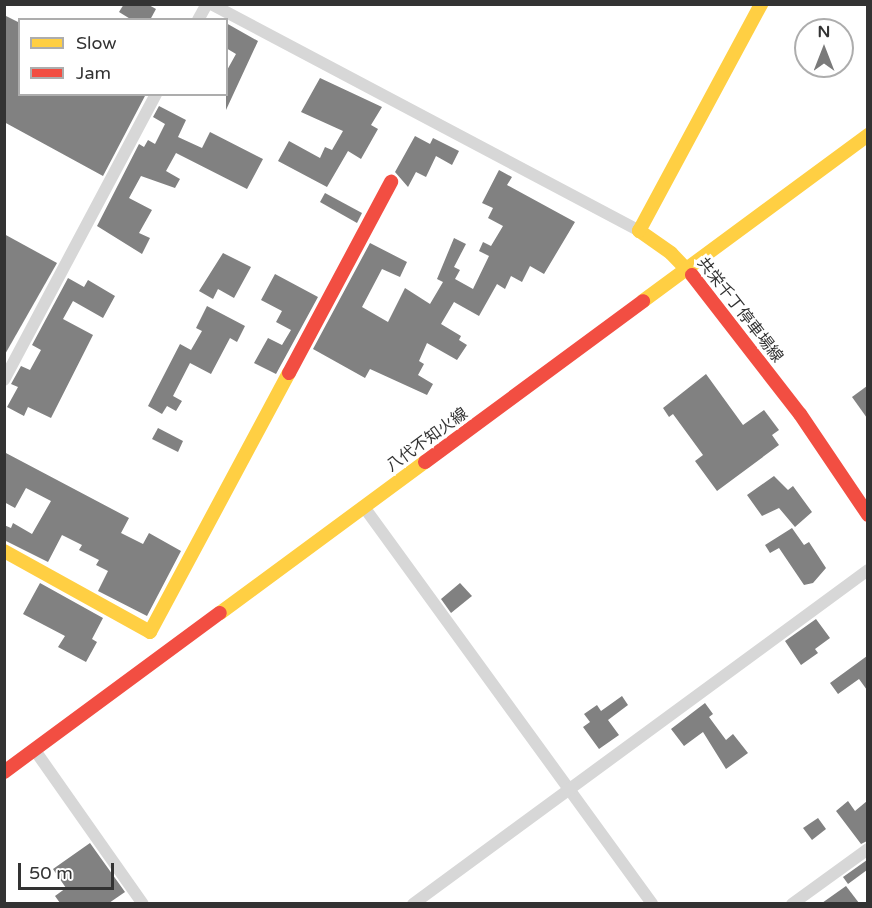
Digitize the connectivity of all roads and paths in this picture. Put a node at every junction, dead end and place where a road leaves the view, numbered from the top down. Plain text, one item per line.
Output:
1 (207, 4) edge
2 (211, 4) edge
3 (761, 4) edge
4 (199, 18) edge
5 (155, 96) edge
6 (867, 135) edge
7 (391, 182) dead end
8 (639, 231) junction
9 (687, 269) junction
10 (4, 380) edge
11 (364, 507) junction
12 (867, 515) edge
13 (4, 551) edge
14 (867, 570) edge
15 (34, 749) junction
16 (4, 772) edge
17 (570, 787) junction
18 (867, 849) edge
19 (143, 903) edge
20 (413, 903) edge
21 (652, 903) edge
22 (792, 903) edge

1 - 4 street
2 - 8 street
3 - 8 main road
5 - 10 street
6 - 9 main road, 八代不知火線
7 - 13 main road
8 - 9 main road, 共栄千丁停車場線
9 - 11 main road, 八代不知火線
9 - 12 main road, 共栄千丁停車場線
11 - 15 main road, 八代不知火線
11 - 17 street
14 - 17 street
15 - 16 main road, 八代不知火線
15 - 19 street
17 - 20 street
17 - 21 street
18 - 22 street

